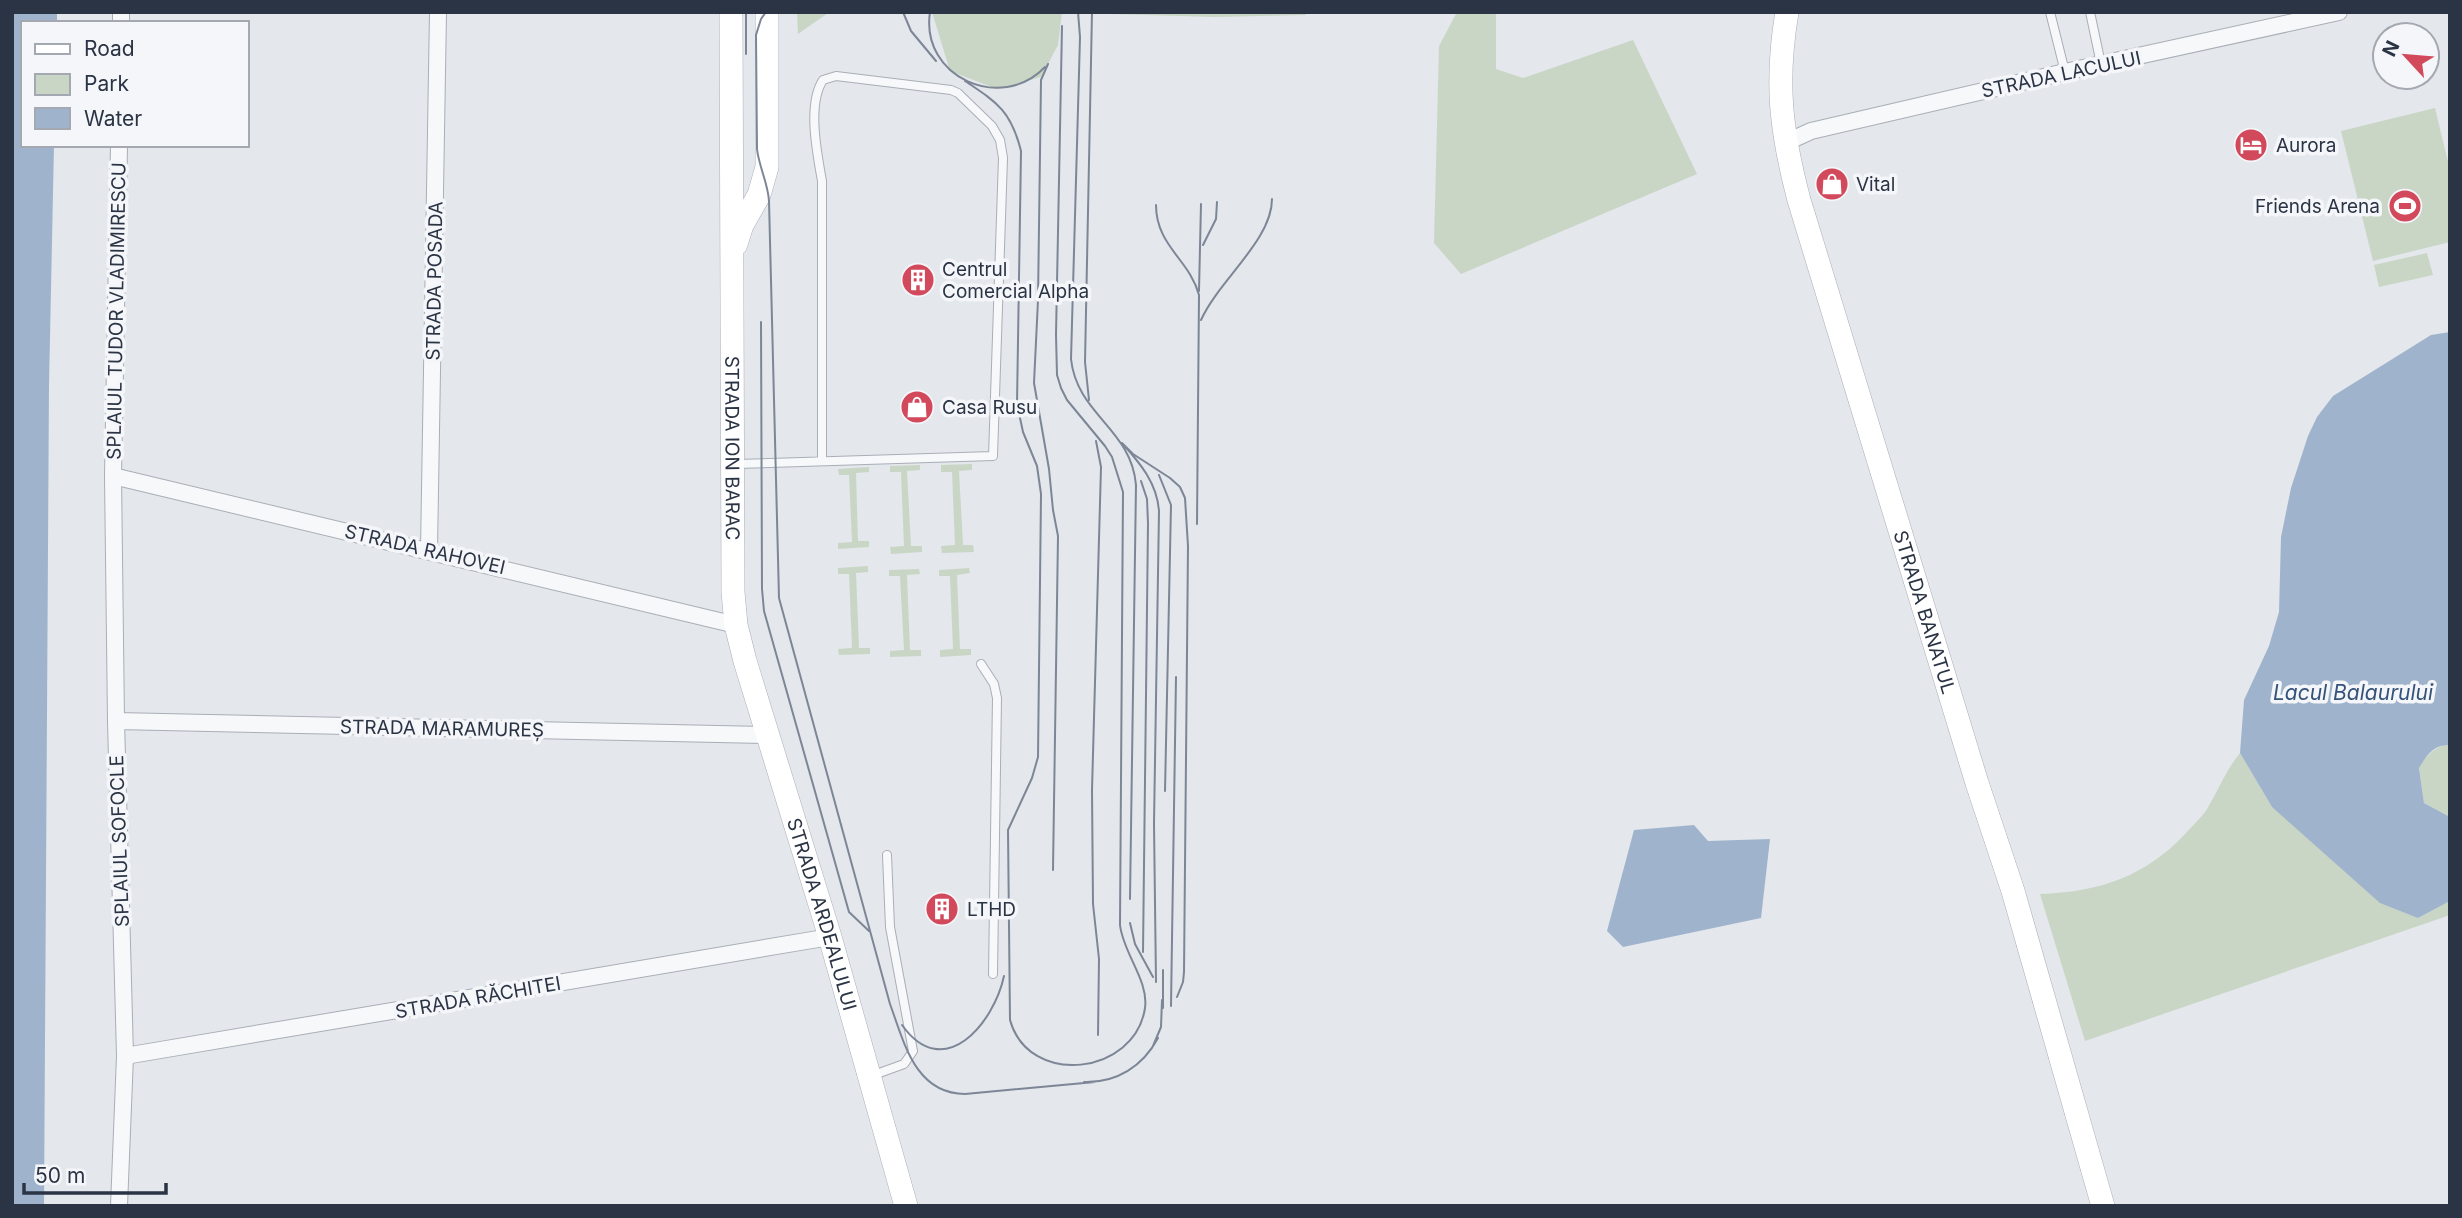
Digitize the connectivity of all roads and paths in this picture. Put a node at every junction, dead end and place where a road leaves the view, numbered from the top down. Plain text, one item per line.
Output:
1 (438, 12) edge
2 (731, 12) edge
3 (767, 12) edge
4 (1787, 12) edge
5 (2050, 12) edge
6 (2090, 12) edge
7 (2339, 12) edge
8 (2101, 64) junction
9 (2064, 72) junction
10 (1785, 143) junction
11 (119, 147) edge
12 (733, 271) junction
13 (822, 459) junction
14 (733, 464) junction
15 (113, 476) junction
16 (429, 550) junction
17 (736, 625) junction
18 (981, 664) dead end
19 (116, 721) junction
20 (768, 735) junction
21 (887, 855) dead end
22 (830, 937) junction
23 (993, 974) dead end
24 (125, 1056) junction
25 (869, 1077) junction
26 (119, 1206) edge
27 (906, 1206) edge
28 (2103, 1206) edge

1 - 16 street, STRADA POSADA
2 - 12 street, STRADA ION BARAC
3 - 12 street, STRADA ION BARAC
4 - 10 street, STRADA BANATUL
5 - 9 lane
6 - 8 lane
7 - 8 street, STRADA LACULUI
8 - 9 street, STRADA LACULUI
9 - 10 street, STRADA LACULUI
10 - 28 street, STRADA BANATUL
11 - 15 street, SPLAIUL TUDOR VLADIMIRESCU
12 - 14 street, STRADA ION BARAC
13 - 13 lane
13 - 14 lane
14 - 17 street, STRADA ION BARAC
15 - 16 street, STRADA RAHOVEI
15 - 19 street, SPLAIUL SOFOCLE
16 - 17 street, STRADA RAHOVEI
17 - 20 street, STRADA ARDEALULUI
18 - 23 lane
19 - 20 street, STRADA MARAMUREȘ
19 - 24 street, SPLAIUL SOFOCLE
20 - 22 street, STRADA ARDEALULUI
21 - 25 lane
22 - 24 street, STRADA RĂCHITEI
22 - 25 street, STRADA ARDEALULUI
24 - 26 street, SPLAIUL SOFOCLE
25 - 27 street, STRADA ARDEALULUI

